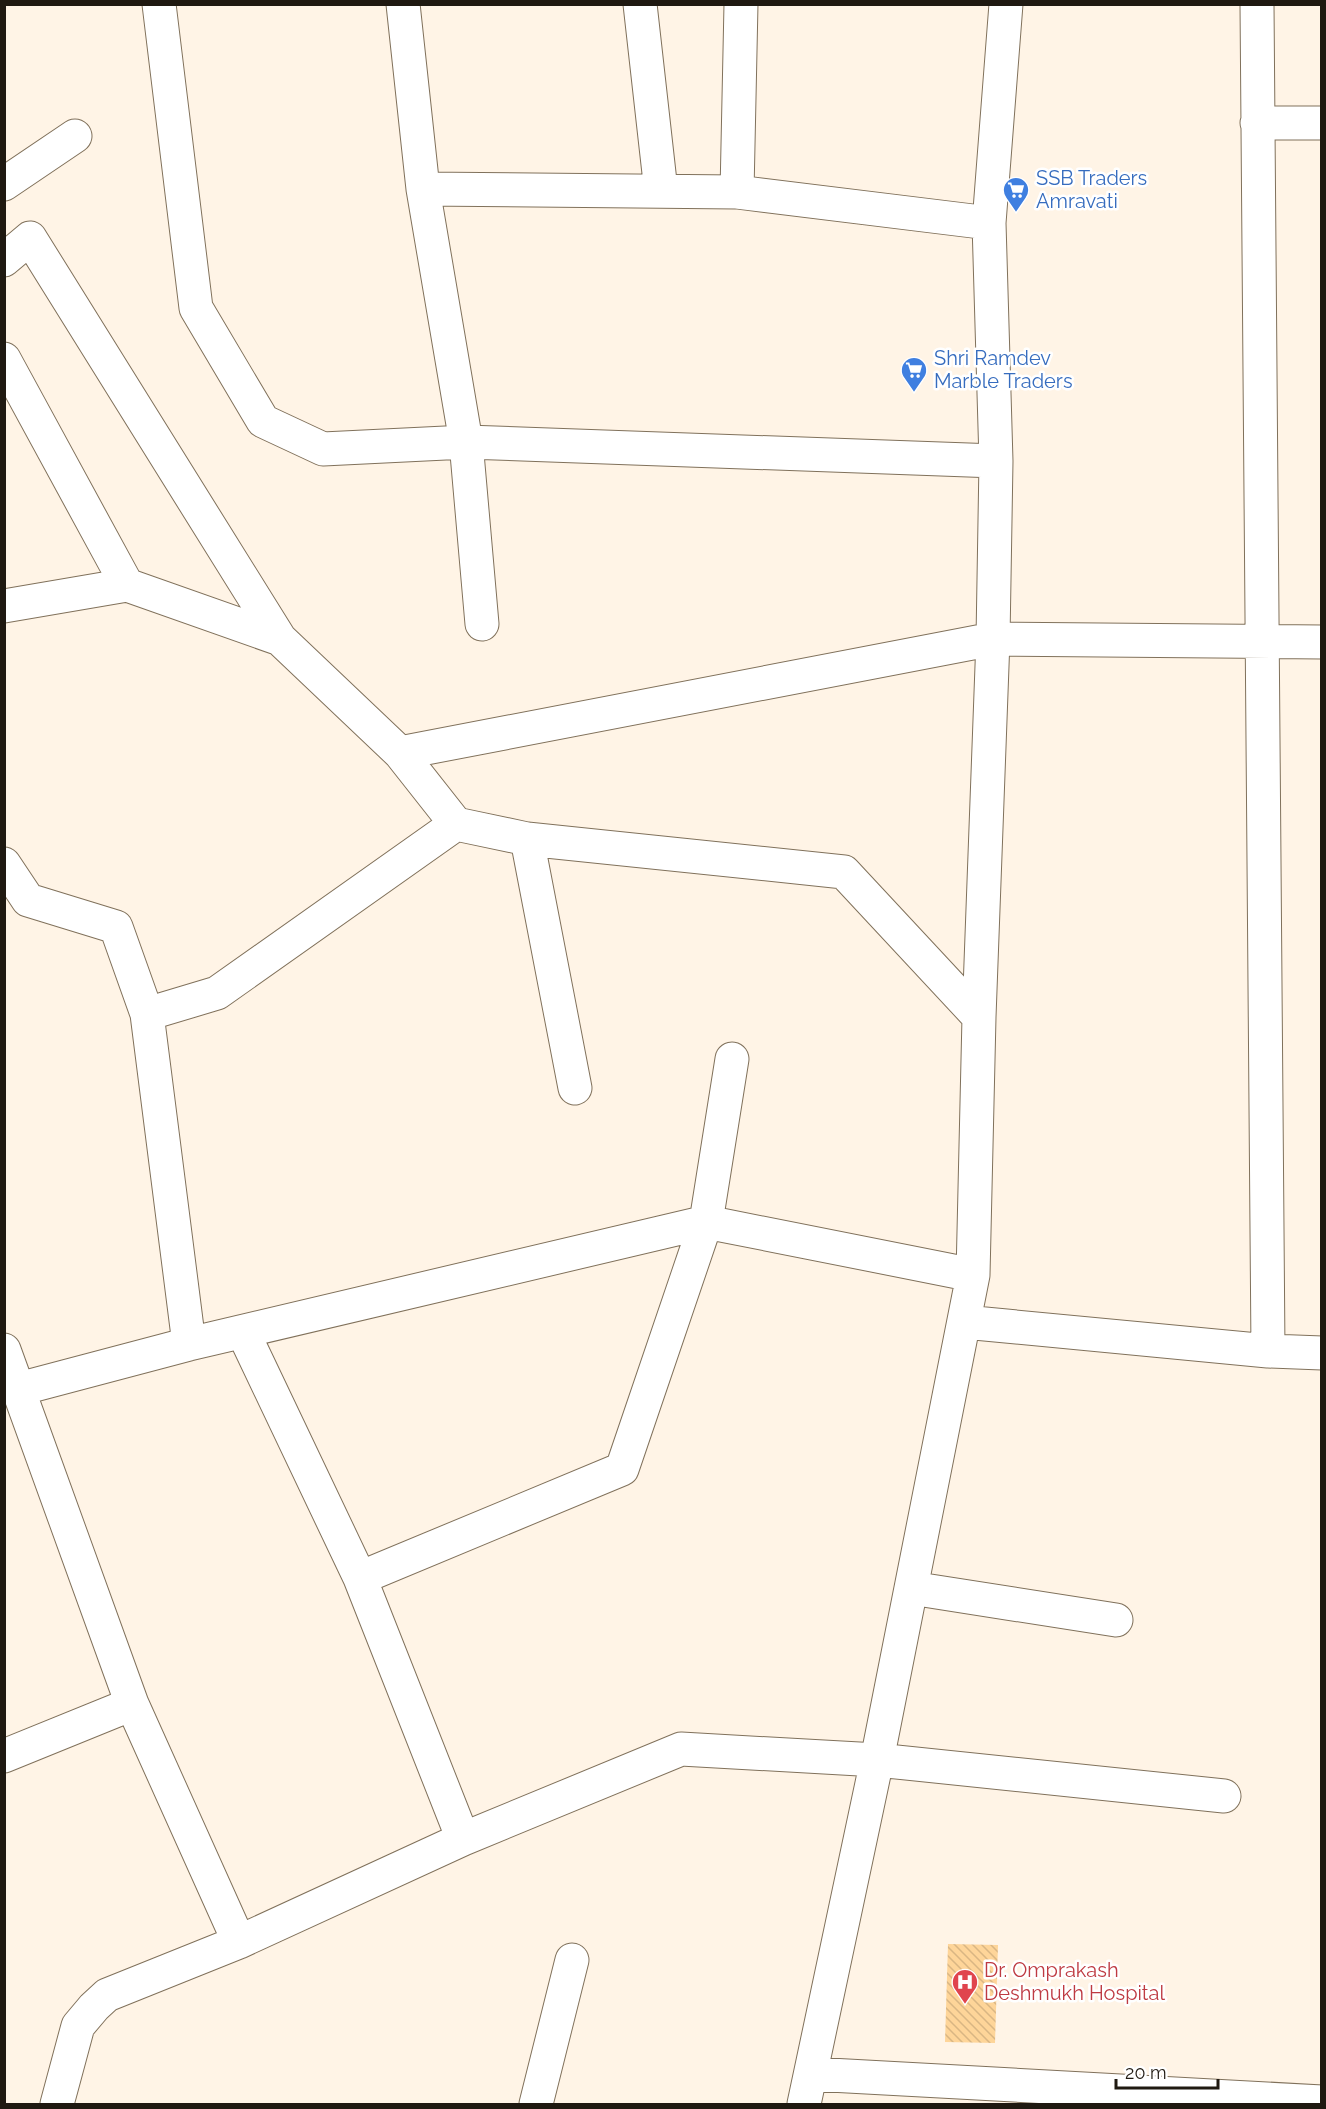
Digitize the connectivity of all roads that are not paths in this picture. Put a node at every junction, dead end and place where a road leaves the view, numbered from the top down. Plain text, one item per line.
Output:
1 (159, 4) edge
2 (403, 4) edge
3 (640, 4) edge
4 (741, 4) edge
5 (1006, 4) edge
6 (1257, 4) edge
7 (1257, 123) junction
8 (1322, 123) edge
9 (75, 136) dead end
10 (4, 184) edge
11 (423, 189) junction
12 (662, 191) junction
13 (737, 192) junction
14 (989, 223) junction
15 (4, 260) edge
16 (4, 359) edge
17 (466, 442) junction
18 (996, 461) junction
19 (128, 585) junction
20 (4, 606) edge
21 (482, 624) dead end
22 (280, 639) junction
23 (993, 639) junction
24 (1261, 641) junction
25 (1322, 642) edge
26 (400, 753) junction
27 (456, 824) junction
28 (527, 839) junction
29 (4, 864) edge
30 (147, 1014) junction
31 (979, 1017) junction
32 (732, 1059) dead end
33 (575, 1088) dead end
34 (706, 1222) junction
35 (973, 1275) junction
36 (964, 1322) junction
37 (243, 1332) junction
38 (189, 1344) junction
39 (4, 1350) edge
40 (1268, 1351) junction
41 (1322, 1353) edge
42 (19, 1389) junction
43 (360, 1578) junction
44 (911, 1588) junction
45 (1116, 1620) dead end
46 (132, 1704) junction
47 (4, 1756) edge
48 (878, 1760) junction
49 (1224, 1796) dead end
50 (463, 1839) junction
51 (239, 1942) junction
52 (572, 1960) dead end
53 (808, 2089) edge
54 (1322, 2102) edge
55 (57, 2104) edge
56 (536, 2104) edge

1 - 17 street
2 - 11 street
3 - 12 street
4 - 13 street
5 - 14 street
6 - 7 street
7 - 8 street
7 - 24 street
9 - 10 street
11 - 12 street
11 - 17 street
12 - 13 street
13 - 14 street
14 - 18 street
15 - 22 street
16 - 19 street
17 - 18 street
17 - 21 street
18 - 23 street
19 - 20 street
19 - 22 street
22 - 26 street
23 - 24 street
23 - 26 street
23 - 31 street
24 - 25 street
24 - 40 street
26 - 27 street
27 - 28 street
27 - 30 street
28 - 31 street
28 - 33 street
29 - 30 street
30 - 38 street
31 - 35 street
32 - 34 street
34 - 35 street
34 - 37 street
34 - 43 street
35 - 36 street
36 - 40 street
36 - 44 street
37 - 38 street
37 - 43 street
38 - 42 street
39 - 42 street
40 - 41 street
42 - 46 street
43 - 50 street
44 - 45 street
44 - 48 street
46 - 47 street
46 - 51 street
48 - 49 street
48 - 50 street
48 - 53 street
50 - 51 street
51 - 55 street
52 - 56 street
53 - 54 street

